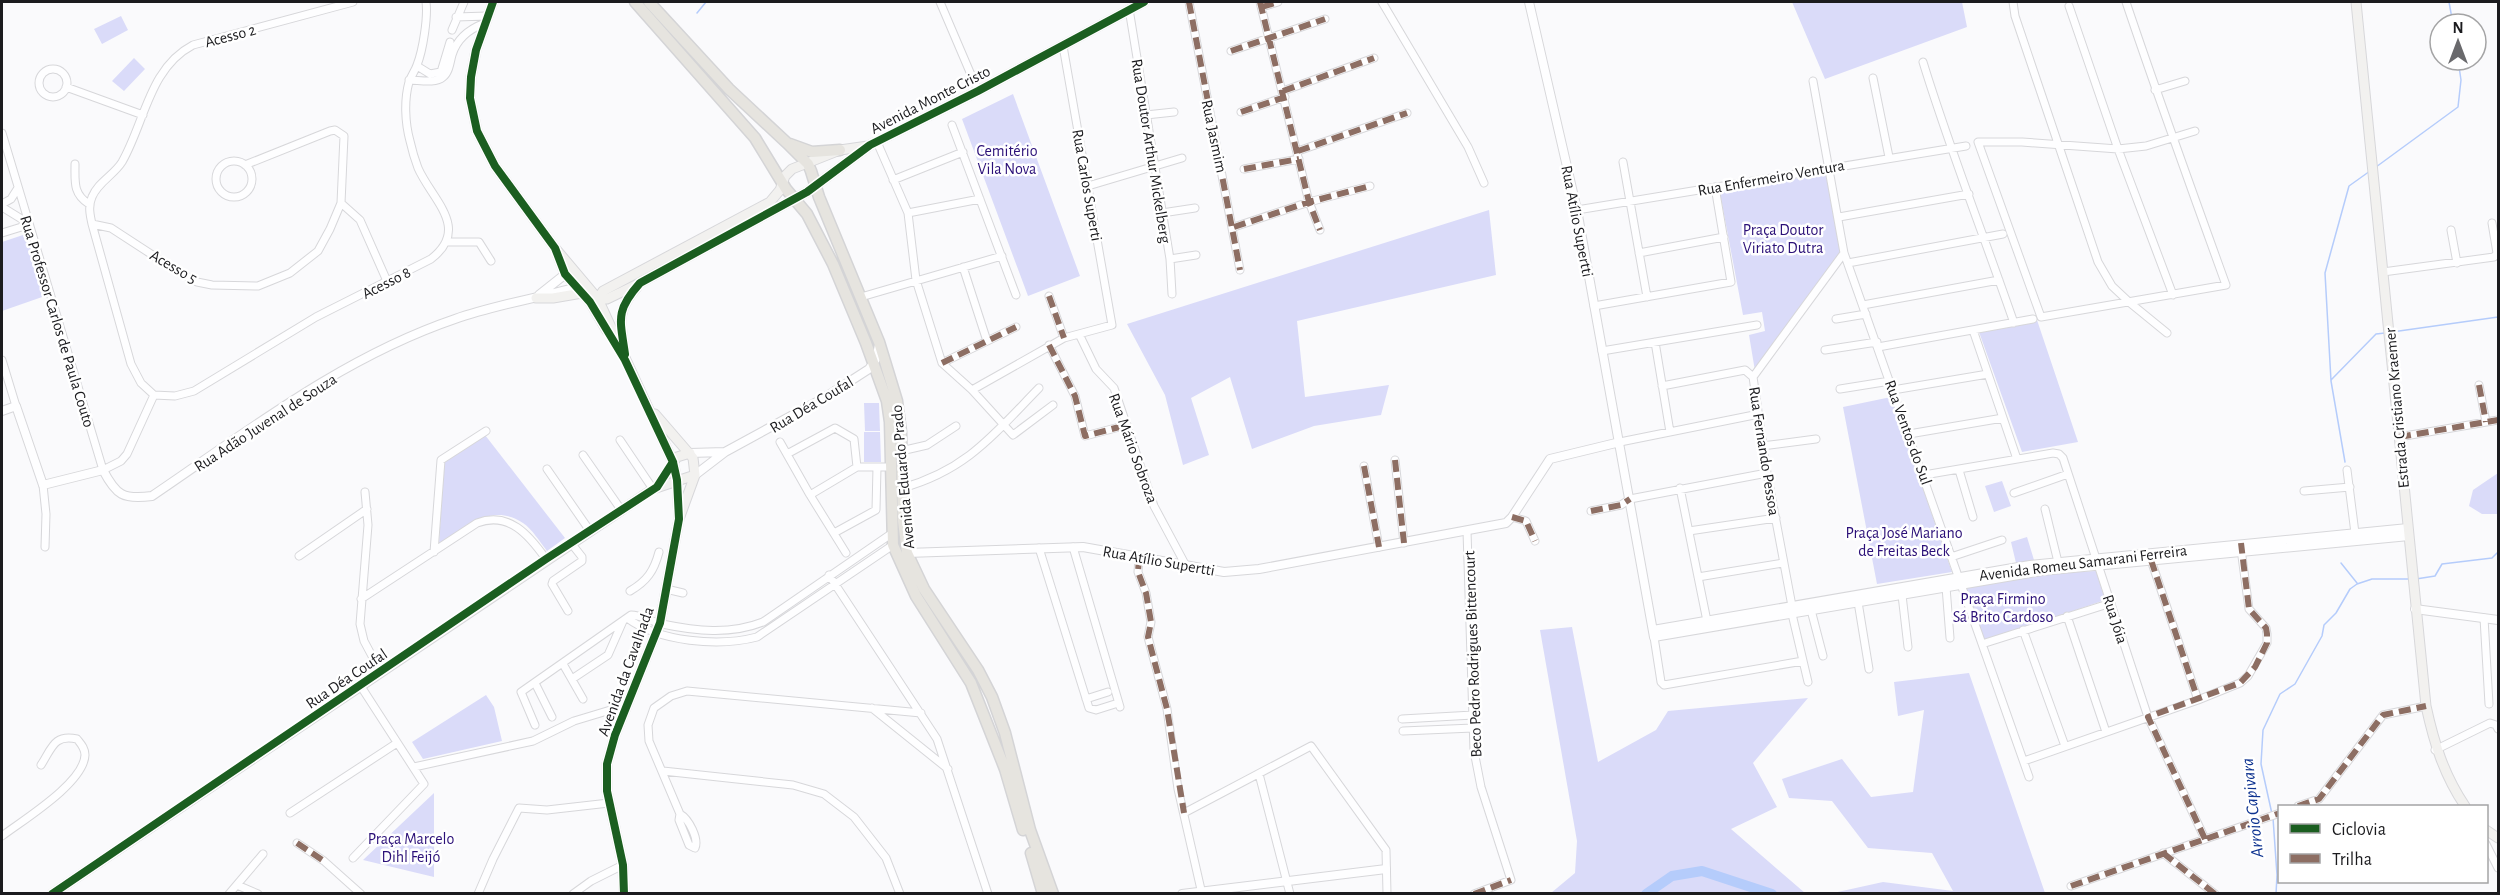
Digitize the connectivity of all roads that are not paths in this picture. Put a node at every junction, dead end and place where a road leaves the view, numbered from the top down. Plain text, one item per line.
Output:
1 (353, 2) edge
2 (426, 2) edge
3 (464, 2) edge
4 (493, 2) edge
5 (635, 2) edge
6 (649, 2) edge
7 (940, 2) edge
8 (1144, 2) edge
9 (1190, 2) edge
10 (1278, 2) edge
11 (1382, 2) edge
12 (1529, 2) edge
13 (2013, 2) edge
14 (2126, 2) edge
15 (2356, 2) edge
16 (1261, 4) edge
17 (2069, 6) dead end
18 (1129, 9) junction
19 (456, 17) junction
20 (1325, 19) dead end
21 (486, 20) junction
22 (452, 30) dead end
23 (1270, 38) junction
24 (450, 42) dead end
25 (1063, 46) junction
26 (1231, 51) dead end
27 (1374, 58) dead end
28 (1923, 62) dead end
29 (417, 66) junction
30 (1873, 78) dead end
31 (409, 80) junction
32 (1813, 81) dead end
33 (2185, 81) dead end
34 (66, 87) junction
35 (2156, 90) junction
36 (978, 91) junction
37 (1284, 94) junction
38 (1174, 112) dead end
39 (1241, 112) dead end
40 (1407, 112) dead end
41 (142, 115) junction
42 (1146, 116) junction
43 (952, 124) dead end
44 (2195, 131) dead end
45 (2, 133) edge
46 (2173, 138) junction
47 (787, 143) junction
48 (873, 144) junction
49 (2057, 145) junction
50 (1966, 146) dead end
51 (1950, 148) junction
52 (2118, 148) junction
53 (840, 150) junction
54 (963, 152) junction
55 (1298, 155) junction
56 (1889, 157) junction
57 (1182, 158) dead end
58 (1623, 162) dead end
59 (75, 164) dead end
60 (808, 164) junction
61 (245, 165) junction
62 (1155, 167) junction
63 (1830, 167) junction
64 (1244, 170) dead end
65 (893, 180) junction
66 (782, 182) junction
67 (1484, 183) dead end
68 (816, 184) junction
69 (1088, 186) junction
70 (1370, 186) dead end
71 (1715, 187) junction
72 (18, 188) junction
73 (1969, 194) junction
74 (795, 198) junction
75 (980, 199) junction
76 (1629, 201) junction
77 (1309, 202) junction
78 (340, 203) junction
79 (89, 204) junction
80 (2, 206) edge
81 (1195, 208) dead end
82 (1577, 210) junction
83 (908, 213) junction
84 (1162, 213) junction
85 (1839, 217) junction
86 (2492, 223) dead end
87 (28, 224) junction
88 (92, 224) junction
89 (1234, 227) junction
90 (1320, 230) dead end
91 (2451, 230) dead end
92 (2, 233) edge
93 (2003, 234) dead end
94 (1724, 237) junction
95 (1984, 238) junction
96 (447, 242) junction
97 (1639, 253) junction
98 (1844, 253) junction
99 (1196, 255) dead end
100 (1002, 256) junction
101 (1170, 259) junction
102 (491, 261) dead end
103 (1848, 263) junction
104 (2457, 263) junction
105 (963, 267) junction
106 (1240, 270) dead end
107 (569, 272) junction
108 (2384, 272) junction
109 (916, 280) junction
110 (1999, 280) junction
111 (387, 281) junction
112 (640, 283) junction
113 (580, 288) junction
114 (1172, 294) dead end
115 (1016, 295) dead end
116 (2173, 295) junction
117 (1049, 296) dead end
118 (861, 297) junction
119 (1647, 297) junction
120 (536, 298) junction
121 (598, 299) junction
122 (2129, 302) junction
123 (1863, 305) junction
124 (1594, 306) junction
125 (1866, 314) junction
126 (1836, 319) dead end
127 (2033, 319) dead end
128 (2014, 323) junction
129 (1757, 325) dead end
130 (1016, 327) dead end
131 (1973, 330) junction
132 (609, 333) junction
133 (2168, 333) dead end
134 (1079, 334) junction
135 (1064, 338) junction
136 (987, 341) junction
137 (879, 342) junction
138 (1655, 342) junction
139 (1877, 344) junction
140 (1049, 345) junction
141 (1825, 350) dead end
142 (1602, 351) junction
143 (2, 360) edge
144 (626, 360) junction
145 (874, 363) junction
146 (942, 363) junction
147 (1988, 374) junction
148 (1754, 376) junction
149 (1890, 381) junction
150 (2479, 385) dead end
151 (1662, 386) junction
152 (1039, 387) dead end
153 (1840, 389) dead end
154 (972, 390) junction
155 (1893, 390) junction
156 (154, 395) junction
157 (1053, 405) dead end
158 (16, 406) junction
159 (650, 408) junction
160 (2, 411) edge
161 (1759, 414) junction
162 (2003, 418) junction
163 (2499, 420) edge
164 (2486, 422) junction
165 (1003, 424) junction
166 (956, 426) dead end
167 (1127, 426) junction
168 (486, 431) dead end
169 (1670, 432) junction
170 (1910, 434) junction
171 (2399, 437) junction
172 (1816, 439) dead end
173 (620, 440) dead end
174 (780, 442) dead end
175 (1620, 442) junction
176 (1762, 446) junction
177 (901, 451) junction
178 (725, 452) junction
179 (690, 453) junction
180 (787, 454) junction
181 (583, 455) dead end
182 (2018, 459) junction
183 (1395, 460) dead end
184 (673, 462) junction
185 (1364, 466) dead end
186 (857, 467) junction
187 (883, 467) junction
188 (547, 469) dead end
189 (103, 470) junction
190 (1959, 470) junction
191 (2347, 470) dead end
192 (1767, 472) junction
193 (2068, 474) junction
194 (695, 475) junction
195 (1924, 475) junction
196 (676, 480) junction
197 (43, 485) junction
198 (657, 487) junction
199 (2350, 487) junction
200 (902, 488) junction
201 (1680, 488) junction
202 (2304, 491) dead end
203 (365, 492) dead end
204 (2014, 493) dead end
205 (810, 495) junction
206 (130, 499) joint
207 (678, 499) junction
208 (1630, 499) junction
209 (2044, 508) dead end
210 (367, 509) junction
211 (622, 511) junction
212 (1591, 511) dead end
213 (1512, 517) junction
214 (1973, 517) dead end
215 (1776, 518) junction
216 (679, 519) junction
217 (590, 531) junction
218 (1467, 531) junction
219 (1689, 531) junction
220 (2408, 532) junction
221 (834, 533) junction
222 (2355, 533) junction
223 (892, 539) junction
224 (2002, 540) dead end
225 (1535, 541) dead end
226 (571, 543) junction
227 (1404, 543) junction
228 (45, 547) dead end
229 (1073, 547) junction
230 (1378, 547) junction
231 (1040, 548) junction
232 (2241, 548) junction
233 (434, 552) junction
234 (659, 552) dead end
235 (846, 553) dead end
236 (907, 553) junction
237 (299, 556) dead end
238 (1138, 557) junction
239 (1951, 557) junction
240 (546, 559) junction
241 (2151, 560) junction
242 (1783, 562) junction
243 (2058, 562) junction
244 (2098, 562) junction
245 (1185, 564) junction
246 (654, 569) junction
247 (669, 573) junction
248 (830, 575) junction
249 (1698, 577) junction
250 (1960, 581) junction
251 (837, 585) junction
252 (1946, 587) junction
253 (666, 589) junction
254 (1912, 590) junction
255 (630, 591) dead end
256 (683, 594) dead end
257 (1902, 595) junction
258 (361, 599) junction
259 (1841, 601) junction
260 (1857, 602) junction
261 (2111, 603) junction
262 (2415, 609) junction
263 (1792, 610) junction
264 (1810, 610) junction
265 (568, 611) dead end
266 (2067, 616) junction
267 (1747, 618) junction
268 (2484, 618) junction
269 (625, 619) junction
270 (645, 619) junction
271 (661, 619) junction
272 (2499, 620) edge
273 (1707, 621) junction
274 (642, 627) junction
275 (2023, 630) junction
276 (1654, 633) junction
277 (656, 634) junction
278 (1950, 638) dead end
279 (1982, 644) junction
280 (1908, 647) dead end
281 (1823, 656) dead end
282 (1803, 661) junction
283 (563, 664) junction
284 (1869, 669) dead end
285 (380, 671) junction
286 (572, 680) junction
287 (983, 680) junction
288 (1808, 682) dead end
289 (535, 683) junction
290 (360, 685) junction
291 (972, 685) junction
292 (1108, 692) dead end
293 (583, 699) dead end
294 (1086, 699) junction
295 (2198, 700) junction
296 (2489, 704) dead end
297 (627, 705) junction
298 (2426, 706) junction
299 (870, 707) junction
300 (921, 713) junction
301 (1473, 715) junction
302 (552, 717) dead end
303 (2148, 717) junction
304 (1402, 719) dead end
305 (535, 725) dead end
306 (1473, 728) junction
307 (2499, 729) edge
308 (1403, 731) dead end
309 (2106, 732) junction
310 (1005, 733) junction
311 (993, 737) junction
312 (397, 742) junction
313 (2065, 746) junction
314 (2435, 750) junction
315 (2024, 761) junction
316 (41, 765) dead end
317 (414, 767) junction
318 (948, 770) junction
319 (663, 771) junction
320 (1259, 774) junction
321 (2029, 777) dead end
322 (609, 803) junction
323 (2303, 805) edge
324 (2464, 805) edge
325 (290, 813) dead end
326 (1184, 813) junction
327 (681, 814) dead end
328 (2278, 814) edge
329 (2, 836) edge
330 (2205, 839) junction
331 (297, 843) dead end
332 (2488, 846) edge
333 (2163, 853) junction
334 (263, 854) dead end
335 (353, 858) dead end
336 (623, 865) junction
337 (2499, 868) edge
338 (1386, 869) junction
339 (1287, 882) junction
340 (237, 885) junction
341 (2071, 886) dead end
342 (1043, 891) edge
343 (1202, 892) edge
344 (52, 894) edge
345 (230, 894) edge
346 (258, 894) edge
347 (361, 894) edge
348 (478, 894) edge
349 (573, 894) edge
350 (624, 894) edge
351 (900, 894) edge
352 (988, 894) edge
353 (1053, 894) edge
354 (1182, 894) edge
355 (1290, 894) edge
356 (1387, 894) edge
357 (1474, 894) edge
358 (2215, 894) edge

1 - 41 street, Acesso 2
2 - 29 street
3 - 19 street
4 - 21 main road, Avenida da Cavalhada
5 - 66 main road, Avenida Eduardo Prado
6 - 47 main road, Avenida Eduardo Prado
7 - 36 street
8 - 18 main road, Avenida Monte Cristo
9 - 89 street, Rua Jasmim
10 - 16 street
11 - 67 street
12 - 82 street, Rua Atílio Supertti
13 - 49 street
14 - 35 street
15 - 108 main road, Estrada Cristiano Kraemer
16 - 23 street
17 - 52 street
18 - 25 main road, Avenida Monte Cristo
18 - 42 street, Rua Doutor Arthur Mickelberg
19 - 21 street
19 - 22 street
20 - 23 street
21 - 31 street
21 - 107 main road, Avenida da Cavalhada
23 - 26 street
23 - 37 street
24 - 29 street
25 - 36 main road, Avenida Monte Cristo
25 - 69 street, Rua Carlos Superti
27 - 37 street
28 - 51 street
29 - 31 street
30 - 56 street
31 - 96 street
32 - 63 street, Rua Ventos do Sul
33 - 35 street
34 - 34 street
34 - 41 street
35 - 46 street
36 - 48 main road, Avenida Monte Cristo
37 - 39 street
37 - 55 street
38 - 42 street
40 - 55 street
41 - 79 street, Acesso 2
42 - 62 street, Rua Doutor Arthur Mickelberg
43 - 54 street
44 - 46 street
45 - 72 street, Rua Professor Carlos de Paula Couto
46 - 52 street
46 - 116 street
47 - 53 main road
47 - 60 main road, Avenida Eduardo Prado
48 - 53 main road, Avenida Monte Cristo
48 - 65 street
48 - 68 main road, Avenida Monte Cristo
49 - 52 street
49 - 122 street
49 - 122 street
50 - 51 street, Rua Enfermeiro Ventura
51 - 56 street, Rua Enfermeiro Ventura
51 - 73 street
52 - 116 street
53 - 60 main road, Avenida Monte Cristo
54 - 65 street
54 - 75 street
55 - 64 street
55 - 77 street
56 - 63 street, Rua Enfermeiro Ventura
57 - 62 street
58 - 76 street
59 - 79 street
60 - 66 main road, Avenida Monte Cristo
60 - 68 main road, Avenida Eduardo Prado
61 - 61 street
61 - 78 street, Acesso 5
62 - 69 street
62 - 84 street, Rua Doutor Arthur Mickelberg
63 - 71 street, Rua Enfermeiro Ventura
63 - 85 street, Rua Ventos do Sul
65 - 83 street
66 - 74 main road, Avenida Eduardo Prado
66 - 121 main road, Avenida Monte Cristo
68 - 74 main road, Avenida Monte Cristo
68 - 118 main road, Avenida Eduardo Prado
69 - 134 street, Rua Carlos Superti
70 - 77 street
71 - 76 street, Rua Enfermeiro Ventura
71 - 94 street
72 - 80 street
72 - 87 street, Rua Professor Carlos de Paula Couto
73 - 85 street
73 - 95 street
74 - 112 main road, Avenida Monte Cristo
74 - 145 main road, Avenida Eduardo Prado
75 - 83 street
75 - 100 street
76 - 82 street, Rua Enfermeiro Ventura
76 - 97 street
77 - 89 street
77 - 90 street
78 - 88 street, Acesso 5
78 - 111 street
79 - 88 street
80 - 87 street
81 - 84 street
82 - 124 street, Rua Atílio Supertti
83 - 109 street
84 - 101 street, Rua Doutor Arthur Mickelberg
85 - 98 street, Rua Ventos do Sul
86 - 104 street
87 - 92 street
87 - 189 street, Rua Professor Carlos de Paula Couto
88 - 156 street
89 - 106 street, Rua Jasmim
91 - 104 street
93 - 95 street
94 - 97 street
94 - 119 street
95 - 103 street
95 - 110 street
96 - 102 street
96 - 111 street, Acesso 8
97 - 119 street
98 - 103 street, Rua Ventos do Sul
98 - 148 street, Rua Fernando Pessoa
99 - 101 street
100 - 105 street
100 - 115 street
101 - 114 street, Rua Doutor Arthur Mickelberg
103 - 123 street, Rua Ventos do Sul
104 - 108 street
105 - 109 street
105 - 136 street
107 - 113 main road, Avenida da Cavalhada
107 - 120 street, Rua Adão Juvenal de Souza
108 - 171 main road, Estrada Cristiano Kraemer
109 - 118 street
109 - 146 street
110 - 123 street
110 - 128 street
111 - 156 street, Acesso 8
112 - 121 main road, Avenida Monte Cristo
112 - 144 main road
113 - 120 main road
113 - 121 main road
113 - 121 main road, Avenida da Cavalhada
113 - 132 main road, Avenida da Cavalhada
116 - 122 street
117 - 135 street
118 - 137 main road, Avenida Eduardo Prado
119 - 124 street
120 - 206 street, Rua Adão Juvenal de Souza
121 - 132 main road
121 - 144 main road, Avenida da Cavalhada
122 - 133 street
123 - 125 street, Rua Ventos do Sul
124 - 142 street, Rua Atílio Supertti
125 - 126 street
125 - 139 street, Rua Ventos do Sul
127 - 128 street
128 - 131 street
129 - 138 street
130 - 136 street
131 - 139 street
131 - 147 street
132 - 144 main road, Avenida da Cavalhada
134 - 135 street
134 - 167 street, Rua Mário Sobroza
135 - 140 street
136 - 146 street
137 - 145 street
137 - 177 main road, Avenida Eduardo Prado
138 - 142 street
138 - 151 street
139 - 141 street
139 - 149 street, Rua Ventos do Sul
140 - 154 street
140 - 167 street
142 - 175 street, Rua Atílio Supertti
143 - 158 street
144 - 159 main road, Avenida da Cavalhada
145 - 178 street, Rua Déa Coufal
145 - 187 main road, Avenida Eduardo Prado
146 - 154 street
147 - 155 street
147 - 162 street
148 - 151 street
148 - 161 street, Rua Fernando Pessoa
149 - 153 street
149 - 155 street, Rua Ventos do Sul
150 - 164 street
151 - 169 street
152 - 165 street
154 - 165 street
155 - 170 street, Rua Ventos do Sul
156 - 189 street
157 - 165 street
158 - 160 street
158 - 197 street
159 - 179 main road, Avenida da Cavalhada
159 - 184 main road, Avenida da Cavalhada
161 - 169 street
161 - 176 street, Rua Fernando Pessoa
162 - 170 street
162 - 182 street
163 - 164 street
164 - 171 street
165 - 200 street
166 - 177 street
167 - 245 street, Rua Mário Sobroza
168 - 233 street
169 - 175 street
170 - 195 street, Rua Ventos do Sul
171 - 220 main road, Estrada Cristiano Kraemer
172 - 176 street
173 - 198 street
174 - 180 street
175 - 208 street, Rua Atílio Supertti
175 - 213 street
176 - 192 street, Rua Fernando Pessoa
177 - 200 main road, Avenida Eduardo Prado
178 - 179 street, Rua Déa Coufal
178 - 194 street, Rua Déa Coufal
179 - 184 main road, Rua Déa Coufal
179 - 194 main road, Avenida da Cavalhada
180 - 186 street
180 - 205 street
181 - 211 street
182 - 190 street
182 - 193 street, Rua Jóia
183 - 227 street
184 - 196 main road, Avenida da Cavalhada
184 - 198 main road, Rua Déa Coufal
185 - 230 street
186 - 187 street
186 - 205 street
187 - 221 street
187 - 223 main road, Avenida Eduardo Prado
188 - 217 street
189 - 197 street
189 - 206 street, Rua Professor Carlos de Paula Couto
190 - 195 street
190 - 214 street
191 - 199 street
192 - 201 street
192 - 215 street, Rua Fernando Pessoa
193 - 204 street
193 - 244 street, Rua Jóia
194 - 196 main road, Rua Déa Coufal
194 - 216 main road, Avenida da Cavalhada
195 - 239 street, Rua Ventos do Sul
196 - 198 main road, Rua Déa Coufal
196 - 207 main road, Avenida da Cavalhada
197 - 228 street
198 - 207 main road
198 - 211 main road, Rua Déa Coufal
199 - 202 street
199 - 222 street
200 - 236 main road, Avenida Eduardo Prado
201 - 208 street
201 - 219 street
203 - 210 street
205 - 221 street
207 - 216 main road, Avenida da Cavalhada
208 - 212 street
208 - 276 street, Rua Atílio Supertti
209 - 243 street
210 - 237 street
210 - 258 street
211 - 217 main road, Rua Déa Coufal
213 - 218 street, Rua Atílio Supertti
213 - 225 street
215 - 219 street
215 - 242 street, Rua Fernando Pessoa
216 - 247 main road, Avenida da Cavalhada
217 - 226 main road, Rua Déa Coufal
218 - 227 street, Rua Atílio Supertti
218 - 301 street, Beco Pedro Rodrigues Bittencourt
219 - 249 street
220 - 222 street, Avenida Romeu Samarani Ferreira
220 - 232 street, Avenida Romeu Samarani Ferreira
220 - 262 main road, Estrada Cristiano Kraemer
221 - 235 street
222 - 232 street, Avenida Romeu Samarani Ferreira
223 - 248 street
223 - 251 street
223 - 291 main road, Avenida Eduardo Prado
224 - 239 street
226 - 240 main road, Rua Déa Coufal
226 - 265 street
227 - 230 street, Rua Atílio Supertti
229 - 231 street, Rua Atílio Supertti
229 - 238 street, Rua Atílio Supertti
229 - 294 street
230 - 245 street, Rua Atílio Supertti
231 - 236 street, Rua Atílio Supertti
231 - 294 street
232 - 241 street, Avenida Romeu Samarani Ferreira
232 - 244 street, Avenida Romeu Samarani Ferreira
232 - 295 street
233 - 240 street
233 - 258 street
234 - 246 street
236 - 287 main road, Avenida Eduardo Prado
238 - 245 street, Rua Atílio Supertti
238 - 326 street
239 - 250 street, Rua Ventos do Sul
240 - 285 main road, Rua Déa Coufal
241 - 244 street, Avenida Romeu Samarani Ferreira
241 - 295 street
242 - 249 street
242 - 263 street, Rua Fernando Pessoa
243 - 244 street, Avenida Romeu Samarani Ferreira
243 - 250 street, Avenida Romeu Samarani Ferreira
244 - 250 street, Avenida Romeu Samarani Ferreira
244 - 261 street, Rua Jóia
246 - 247 street
246 - 255 street
247 - 253 main road, Avenida da Cavalhada
248 - 251 street
248 - 271 street
249 - 273 street
250 - 252 street, Avenida Romeu Samarani Ferreira
250 - 254 street, Avenida Romeu Samarani Ferreira
250 - 279 street, Rua Ventos do Sul
251 - 277 street
251 - 300 street
252 - 254 street, Avenida Romeu Samarani Ferreira
252 - 278 street
253 - 256 street
253 - 271 main road, Avenida da Cavalhada
254 - 257 street, Avenida Romeu Samarani Ferreira
254 - 259 street, Avenida Romeu Samarani Ferreira
257 - 260 street, Avenida Romeu Samarani Ferreira
257 - 280 street
258 - 285 street
259 - 260 street, Avenida Romeu Samarani Ferreira
259 - 263 street, Avenida Romeu Samarani Ferreira
259 - 264 street, Avenida Romeu Samarani Ferreira
260 - 284 street
261 - 266 street
261 - 303 street, Rua Jóia
262 - 268 street
262 - 298 main road, Estrada Cristiano Kraemer
263 - 264 street, Avenida Romeu Samarani Ferreira
263 - 267 street, Avenida Romeu Samarani Ferreira
263 - 282 street, Rua Fernando Pessoa
264 - 281 street
266 - 275 street
266 - 309 street
267 - 273 street, Avenida Romeu Samarani Ferreira
267 - 276 street, Avenida Romeu Samarani Ferreira
268 - 272 street
268 - 296 street
269 - 270 street
269 - 274 street
269 - 283 street
269 - 286 street
270 - 271 street
270 - 274 street
271 - 277 main road, Avenida da Cavalhada
273 - 276 street, Avenida Romeu Samarani Ferreira
274 - 277 street
275 - 279 street
275 - 313 street
276 - 282 street
277 - 297 main road, Avenida da Cavalhada
279 - 315 street, Rua Ventos do Sul
282 - 288 street, Rua Fernando Pessoa
283 - 286 street
283 - 289 street
285 - 290 main road, Rua Déa Coufal
286 - 293 street
287 - 291 main road
287 - 310 main road, Avenida Eduardo Prado
289 - 302 street
289 - 305 street
290 - 312 street
290 - 344 main road, Rua Déa Coufal
291 - 311 main road, Avenida Eduardo Prado
292 - 294 street
295 - 303 street
297 - 317 street
297 - 322 main road, Avenida da Cavalhada
298 - 314 main road, Estrada Cristiano Kraemer
298 - 323 street
299 - 300 street
299 - 318 street
299 - 319 street
300 - 318 street
301 - 304 street
301 - 306 street, Beco Pedro Rodrigues Bittencourt
303 - 309 street
303 - 330 street, Rua Jóia
306 - 308 street
306 - 357 street, Beco Pedro Rodrigues Bittencourt
307 - 314 street
309 - 313 street
310 - 311 main road
310 - 353 main road, Avenida Eduardo Prado
311 - 342 main road, Avenida Eduardo Prado
312 - 317 street
312 - 325 street
313 - 315 street
314 - 324 main road, Estrada Cristiano Kraemer
315 - 321 street, Rua Ventos do Sul
316 - 329 street
317 - 335 street
318 - 352 street
319 - 327 street
319 - 351 street
320 - 326 street
320 - 338 street
320 - 339 street
322 - 336 main road, Avenida da Cavalhada
322 - 348 street
326 - 343 street
328 - 330 street
330 - 333 street
331 - 347 street
332 - 337 street
333 - 341 street
333 - 358 street
334 - 340 street
336 - 349 street
336 - 350 main road, Avenida da Cavalhada
338 - 339 street
338 - 356 street
339 - 343 street
339 - 355 street
340 - 345 street
340 - 346 street
343 - 354 street

